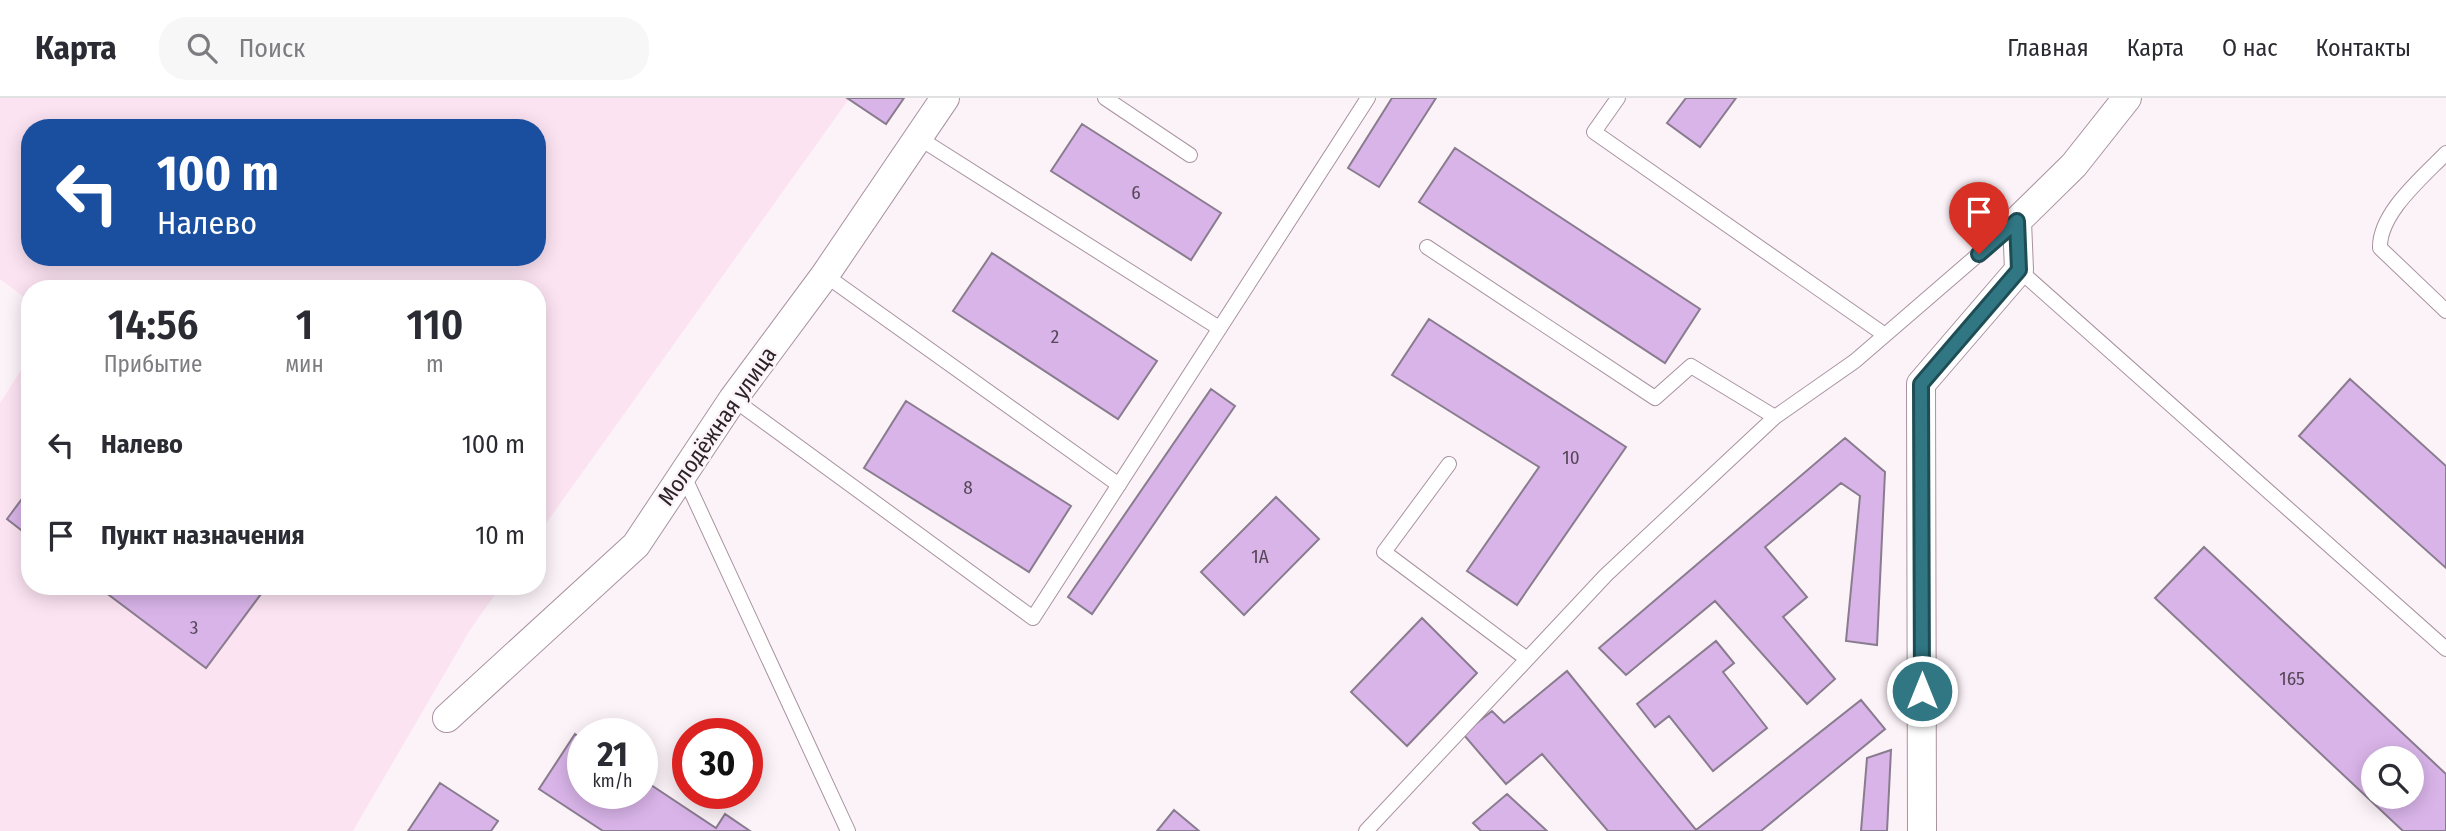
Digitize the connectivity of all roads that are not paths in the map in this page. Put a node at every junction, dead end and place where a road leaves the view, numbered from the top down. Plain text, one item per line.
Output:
1 (945, 98) edge
2 (1105, 98) edge
3 (1368, 98) edge
4 (1618, 98) edge
5 (2127, 98) edge
6 (919, 138) junction
7 (2446, 153) edge
8 (1190, 155) dead end
9 (2017, 221) junction
10 (1427, 247) dead end
11 (2019, 270) junction
12 (825, 275) junction
13 (2446, 311) edge
14 (1219, 328) junction
15 (1885, 335) junction
16 (733, 399) junction
17 (1775, 417) junction
18 (1449, 464) dead end
19 (683, 474) junction
20 (1119, 485) junction
21 (2446, 649) edge
22 (1527, 659) junction
23 (447, 718) dead end
24 (848, 831) edge
25 (1366, 831) edge
26 (1922, 831) edge

1 - 6 street, Молодёжная улица
2 - 8 lane
3 - 14 lane
4 - 15 lane
5 - 9 street
6 - 12 street, Молодёжная улица
6 - 14 lane
7 - 13 lane
9 - 11 street
9 - 15 lane
10 - 17 lane
11 - 21 lane
11 - 26 street
12 - 16 street, Молодёжная улица
12 - 20 lane
14 - 20 lane
15 - 17 lane
16 - 19 street, Молодёжная улица
16 - 20 lane
17 - 22 lane
18 - 22 lane
19 - 23 street, Молодёжная улица
19 - 24 lane
22 - 25 lane

